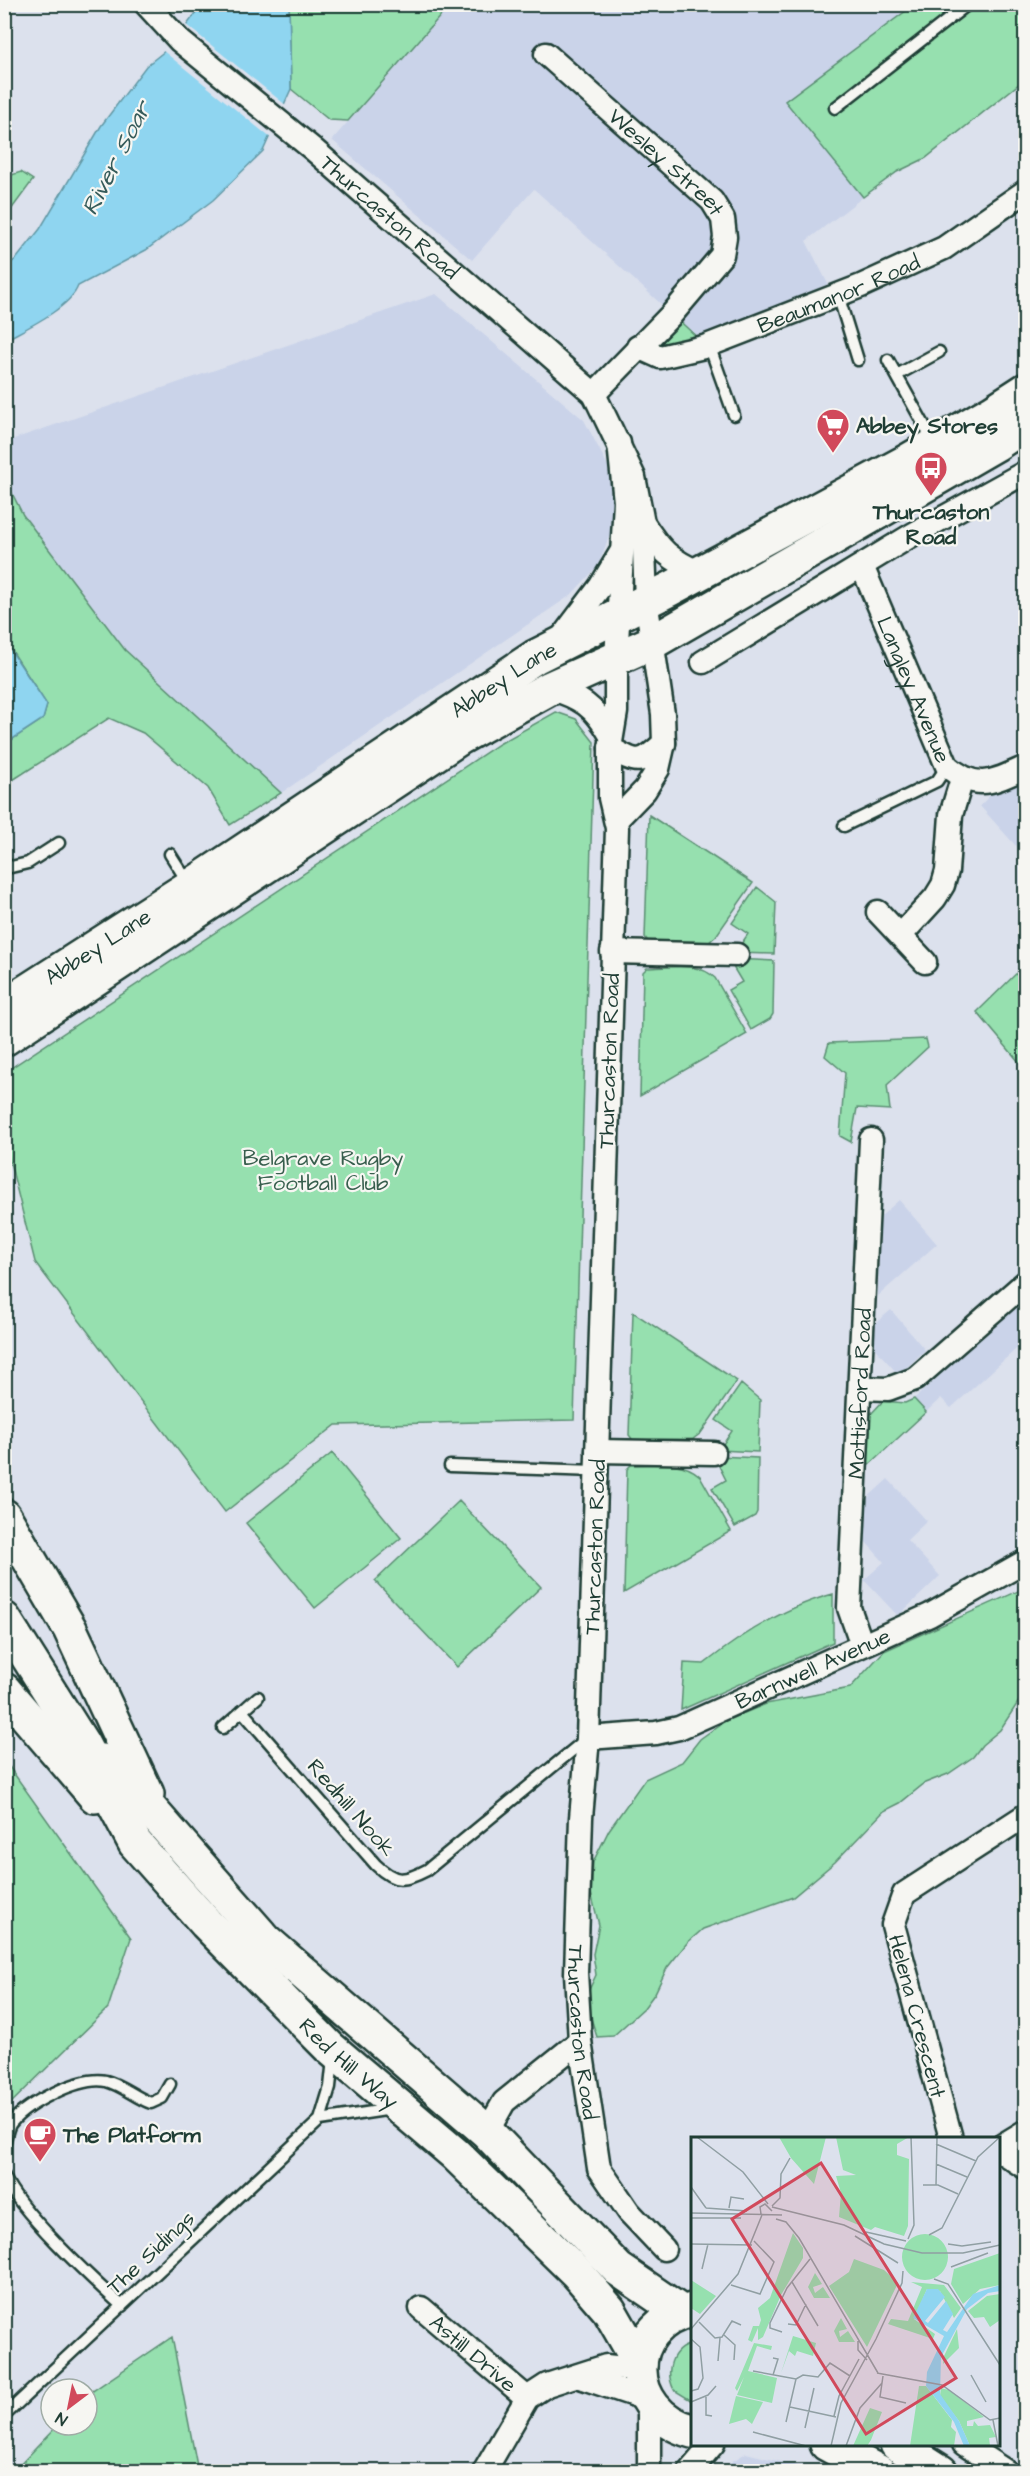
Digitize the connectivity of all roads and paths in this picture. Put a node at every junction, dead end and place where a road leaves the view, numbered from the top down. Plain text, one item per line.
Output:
1 (146, 4) edge
2 (968, 4) edge
3 (546, 54) dead end
4 (835, 108) dead end
5 (1026, 191) edge
6 (838, 295) junction
7 (709, 345) junction
8 (638, 347) junction
9 (939, 352) dead end
10 (858, 360) dead end
11 (888, 360) dead end
12 (897, 375) junction
13 (1026, 390) edge
14 (594, 394) junction
15 (734, 415) dead end
16 (1026, 424) edge
17 (619, 443) junction
18 (936, 445) junction
19 (1026, 472) edge
20 (643, 523) junction
21 (622, 550) junction
22 (862, 566) junction
23 (700, 573) junction
24 (646, 600) junction
25 (618, 615) junction
26 (654, 642) junction
27 (554, 648) junction
28 (616, 659) junction
29 (703, 662) dead end
30 (550, 688) junction
31 (610, 741) junction
32 (664, 742) junction
33 (1026, 767) edge
34 (955, 773) junction
35 (617, 819) junction
36 (844, 826) dead end
37 (59, 843) dead end
38 (170, 854) dead end
39 (4, 863) edge
40 (191, 886) junction
41 (878, 912) dead end
42 (901, 934) junction
43 (612, 952) junction
44 (737, 955) dead end
45 (926, 962) dead end
46 (4, 1006) edge
47 (4, 1039) edge
48 (871, 1140) dead end
49 (1026, 1282) edge
50 (860, 1388) junction
51 (714, 1453) dead end
52 (597, 1461) junction
53 (450, 1466) dead end
54 (4, 1516) edge
55 (1026, 1561) edge
56 (4, 1619) edge
57 (862, 1645) junction
58 (4, 1690) edge
59 (258, 1697) dead end
60 (242, 1711) junction
61 (223, 1728) dead end
62 (588, 1738) junction
63 (82, 1743) junction
64 (1026, 1815) edge
65 (160, 1823) junction
66 (135, 1843) junction
67 (580, 2041) junction
68 (333, 2050) junction
69 (170, 2084) dead end
70 (401, 2108) junction
71 (320, 2120) junction
72 (1026, 2131) edge
73 (485, 2137) junction
74 (950, 2137) edge
75 (4, 2145) edge
76 (1000, 2148) edge
77 (1000, 2150) edge
78 (485, 2168) dead end
79 (1026, 2168) edge
80 (4, 2176) edge
81 (518, 2213) junction
82 (664, 2248) dead end
83 (122, 2306) junction
84 (422, 2308) dead end
85 (687, 2311) edge
86 (644, 2384) junction
87 (527, 2398) junction
88 (5, 2414) edge
89 (691, 2431) edge
90 (712, 2446) edge
91 (829, 2446) edge
92 (899, 2446) edge
93 (966, 2446) edge
94 (869, 2469) edge
95 (484, 2472) edge
96 (649, 2472) edge
97 (689, 2472) edge
98 (941, 2472) edge
99 (1008, 2472) edge

1 - 14 street, Thurcaston Road
2 - 4 lane
3 - 8 street, Wesley Street
5 - 6 street, Beaumanor Road
6 - 7 street, Beaumanor Road
6 - 10 lane
7 - 8 street, Beaumanor Road
7 - 15 lane
8 - 14 street, Wesley Street
9 - 12 lane
11 - 12 lane
12 - 18 lane
13 - 18 main road, Abbey Lane
14 - 17 street, Thurcaston Road
16 - 26 main road, Abbey Lane
17 - 20 street, Thurcaston Road
17 - 21 street, Thurcaston Road
18 - 23 main road, Abbey Lane
19 - 22 street
20 - 23 street, Thurcaston Road
20 - 24 street, Thurcaston Road
21 - 25 street, Thurcaston Road
21 - 27 street, Thurcaston Road
22 - 29 street
22 - 34 street, Langley Avenue
23 - 24 main road, Abbey Lane
24 - 25 main road, Abbey Lane
24 - 26 street, Thurcaston Road
25 - 27 main road, Abbey Lane
25 - 28 street, Thurcaston Road
26 - 28 main road, Abbey Lane
26 - 32 street, Thurcaston Road
27 - 40 main road, Abbey Lane
28 - 30 main road, Abbey Lane
28 - 31 street, Thurcaston Road
30 - 31 street
30 - 47 main road, Abbey Lane
31 - 32 street
31 - 35 street, Thurcaston Road
32 - 35 street, Thurcaston Road
33 - 34 street, Langley Avenue
34 - 36 lane
34 - 42 street
35 - 43 street, Thurcaston Road
37 - 39 lane
38 - 40 lane
40 - 46 main road, Abbey Lane
41 - 42 street
42 - 45 street
43 - 44 street
43 - 52 street, Thurcaston Road
48 - 50 street, Mottisford Road
49 - 50 street
50 - 57 street, Mottisford Road
51 - 52 street
52 - 53 lane
52 - 62 street, Thurcaston Road
54 - 65 main road
55 - 57 street, Barnwell Avenue
56 - 63 main road, Red Hill Way
57 - 62 street, Barnwell Avenue
58 - 66 main road
59 - 60 lane
60 - 61 lane
60 - 62 lane, Redhill Nook
62 - 67 street, Thurcaston Road
63 - 65 main road, Red Hill Way
63 - 66 main road, Red Hill Way
64 - 74 street, Helena Crescent
65 - 73 main road, Red Hill Way
66 - 68 main road, Red Hill Way
67 - 73 street
67 - 82 street, Thurcaston Road
68 - 70 main road, Red Hill Way
68 - 71 lane
69 - 75 lane
70 - 71 lane
70 - 81 main road, Red Hill Way
71 - 83 lane, The Sidings
72 - 76 street
73 - 85 main road, Red Hill Way
77 - 79 street
78 - 81 lane
80 - 83 lane
81 - 86 main road, Red Hill Way
83 - 88 lane, The Sidings
84 - 87 street, Astill Drive
85 - 86 main road
86 - 87 street, Astill Drive
86 - 89 main road, Red Hill Way
86 - 96 street
87 - 95 street, Astill Drive
90 - 97 street
91 - 94 main road
92 - 98 main road
93 - 99 street

